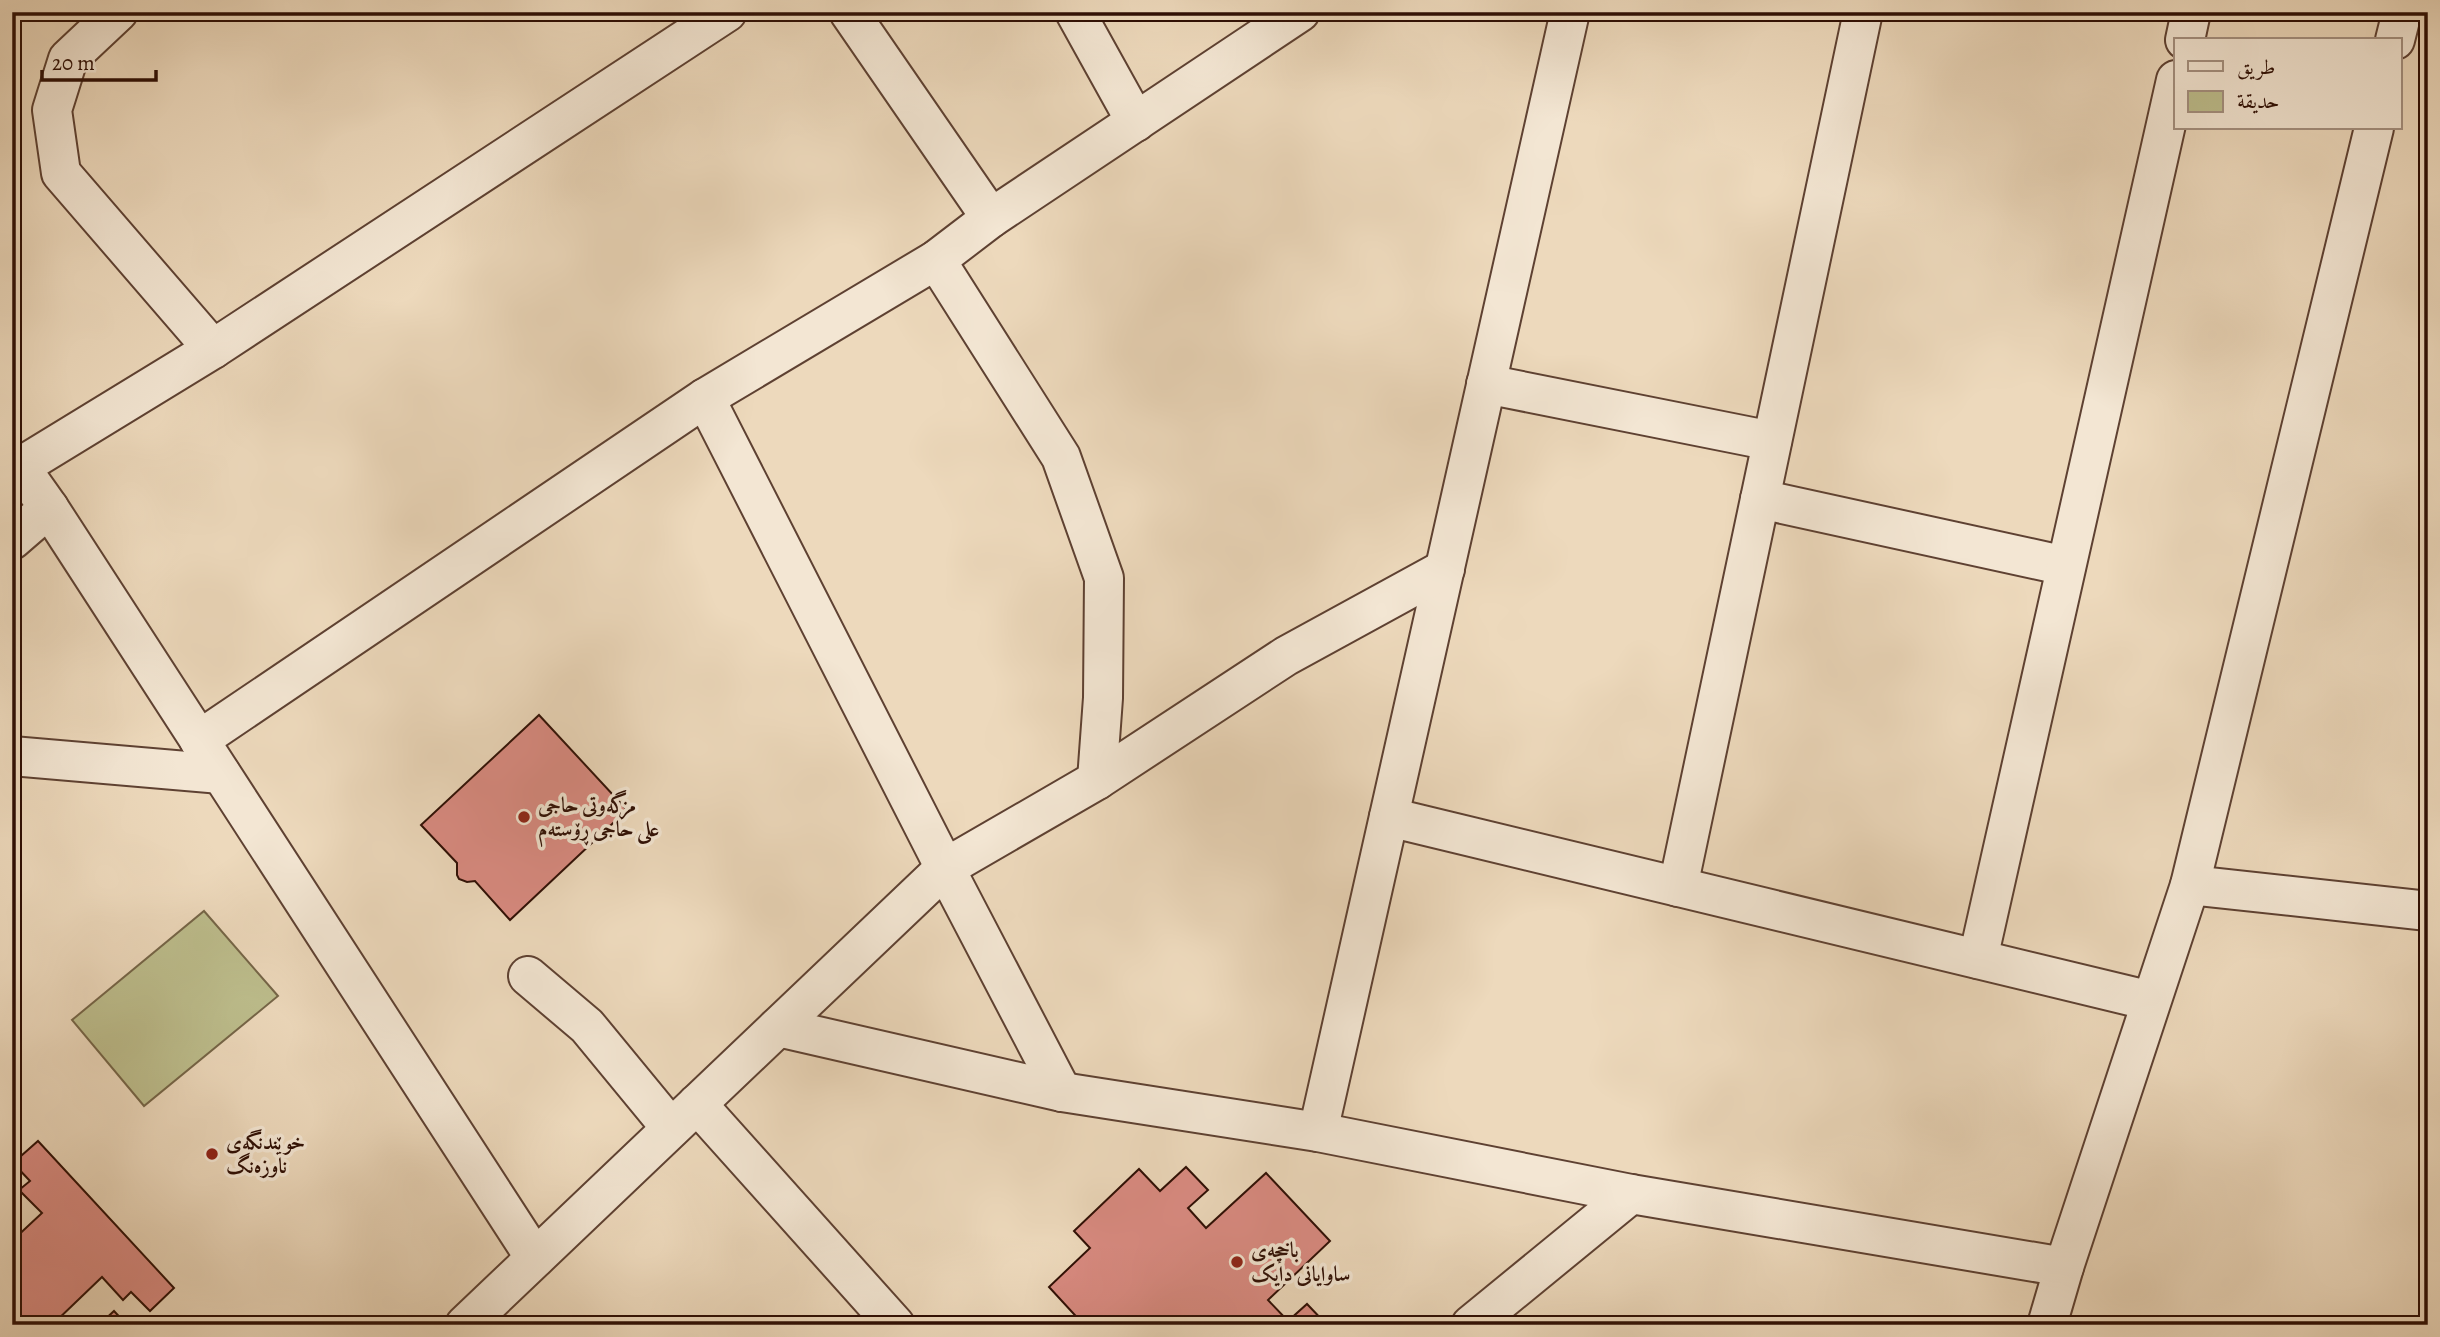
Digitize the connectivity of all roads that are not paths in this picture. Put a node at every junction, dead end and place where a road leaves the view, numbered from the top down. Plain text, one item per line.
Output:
1 (118, 12) edge
2 (727, 12) edge
3 (849, 12) edge
4 (1075, 12) edge
5 (1300, 12) edge
6 (1570, 12) edge
7 (1863, 12) edge
8 (2191, 12) edge
9 (2402, 12) edge
10 (2185, 38) edge
11 (2396, 38) edge
12 (2174, 89) edge
13 (1136, 122) junction
14 (2374, 130) edge
15 (991, 218) junction
16 (936, 260) junction
17 (213, 349) junction
18 (1486, 384) junction
19 (705, 398) junction
20 (1772, 441) junction
21 (16, 468) edge
22 (1760, 499) junction
23 (49, 508) junction
24 (12, 540) edge
25 (2066, 566) junction
26 (1445, 569) junction
27 (199, 740) junction
28 (12, 756) edge
29 (221, 774) junction
30 (1097, 780) junction
31 (1389, 817) junction
32 (945, 868) junction
33 (2190, 884) junction
34 (1678, 887) junction
35 (2428, 911) edge
36 (1978, 959) junction
37 (528, 976) dead end
38 (2151, 1001) junction
39 (778, 1027) junction
40 (1062, 1091) junction
41 (684, 1116) junction
42 (1318, 1132) junction
43 (1631, 1194) junction
44 (535, 1258) junction
45 (2063, 1267) junction
46 (465, 1325) edge
47 (895, 1325) edge
48 (1471, 1325) edge
49 (2047, 1325) edge

1 - 17 street
2 - 17 street
3 - 15 street
4 - 13 street
5 - 13 street
6 - 18 street
7 - 20 street
8 - 10 street
9 - 11 street
12 - 25 street
13 - 15 street
14 - 33 street
15 - 16 street
16 - 19 street
16 - 30 street
17 - 21 street
18 - 20 street
18 - 26 street
19 - 27 street
19 - 32 street
20 - 22 street
21 - 23 street
22 - 25 street
22 - 34 street
23 - 24 street
23 - 27 street
25 - 36 street
26 - 30 street
26 - 31 street
27 - 29 street
28 - 29 street
29 - 44 street
30 - 32 street
31 - 34 street
31 - 42 street
32 - 39 street
32 - 40 street
33 - 35 street
33 - 38 street
34 - 36 street
36 - 38 street
37 - 41 street
38 - 45 street
39 - 40 street
39 - 41 street
40 - 42 street
41 - 44 street
41 - 47 street
42 - 43 street
43 - 45 street
43 - 48 street
44 - 46 street
45 - 49 street

